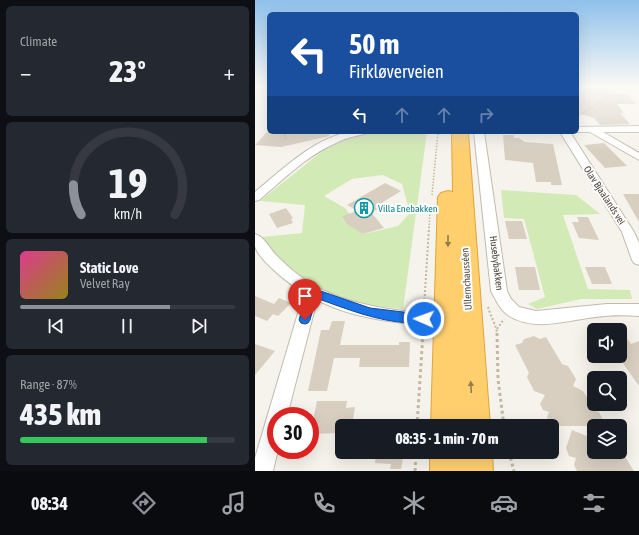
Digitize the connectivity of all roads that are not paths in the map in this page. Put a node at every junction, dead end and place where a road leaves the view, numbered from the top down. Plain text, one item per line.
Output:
1 (639, 129) edge
2 (579, 130) edge
3 (593, 130) junction
4 (353, 134) edge
5 (448, 134) edge
6 (460, 134) edge
7 (479, 134) edge
8 (566, 134) edge
9 (639, 157) edge
10 (255, 198) edge
11 (255, 238) edge
12 (639, 260) edge
13 (312, 292) junction
14 (639, 310) edge
15 (424, 319) road end
16 (280, 407) edge
17 (448, 419) edge
18 (473, 419) edge
19 (267, 451) edge
20 (448, 459) edge
21 (474, 459) edge
22 (261, 471) edge
23 (448, 471) edge
24 (475, 471) edge

1 - 3 street
2 - 3 street
3 - 9 street
4 - 10 street
5 -> 17 highway, Ullernchausséen
18 -> 6 highway, Ullernchausséen
7 - 14 street, Husebybakken
8 - 12 street, Olav Bjaalands vei
11 - 13 street
13 - 15 street
13 - 16 street
19 - 22 street
20 - 23 highway
21 - 24 highway

